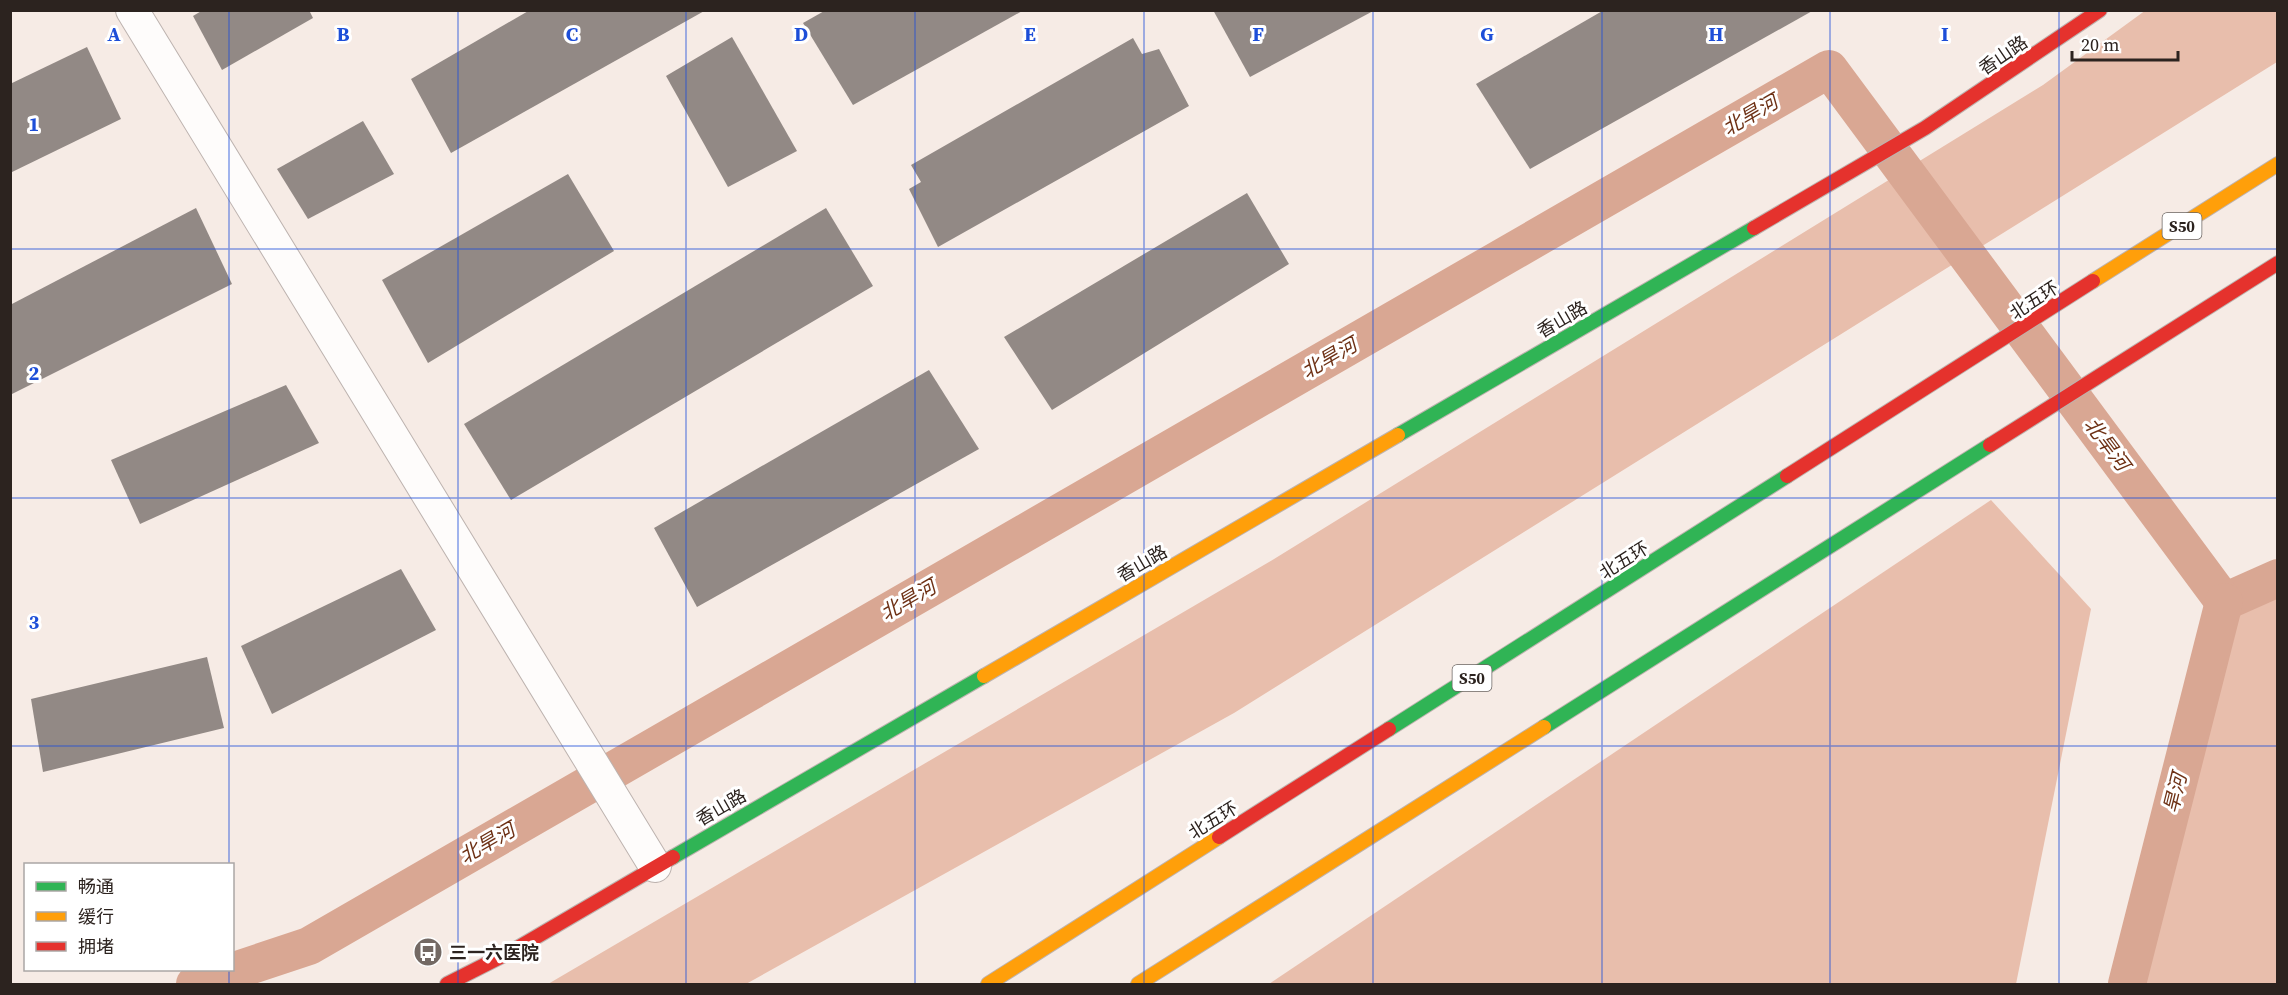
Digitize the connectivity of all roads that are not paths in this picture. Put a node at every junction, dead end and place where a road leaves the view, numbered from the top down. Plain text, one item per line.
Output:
1 (132, 10) edge
2 (2100, 10) edge
3 (2277, 164) edge
4 (2277, 263) edge
5 (648, 855) junction
6 (447, 984) edge
7 (988, 984) edge
8 (1138, 984) edge

1 - 5 street
2 - 5 main road, 香山路
3 - 7 main road, 北五环 / S50
4 - 8 main road
5 - 6 main road, 香山路

